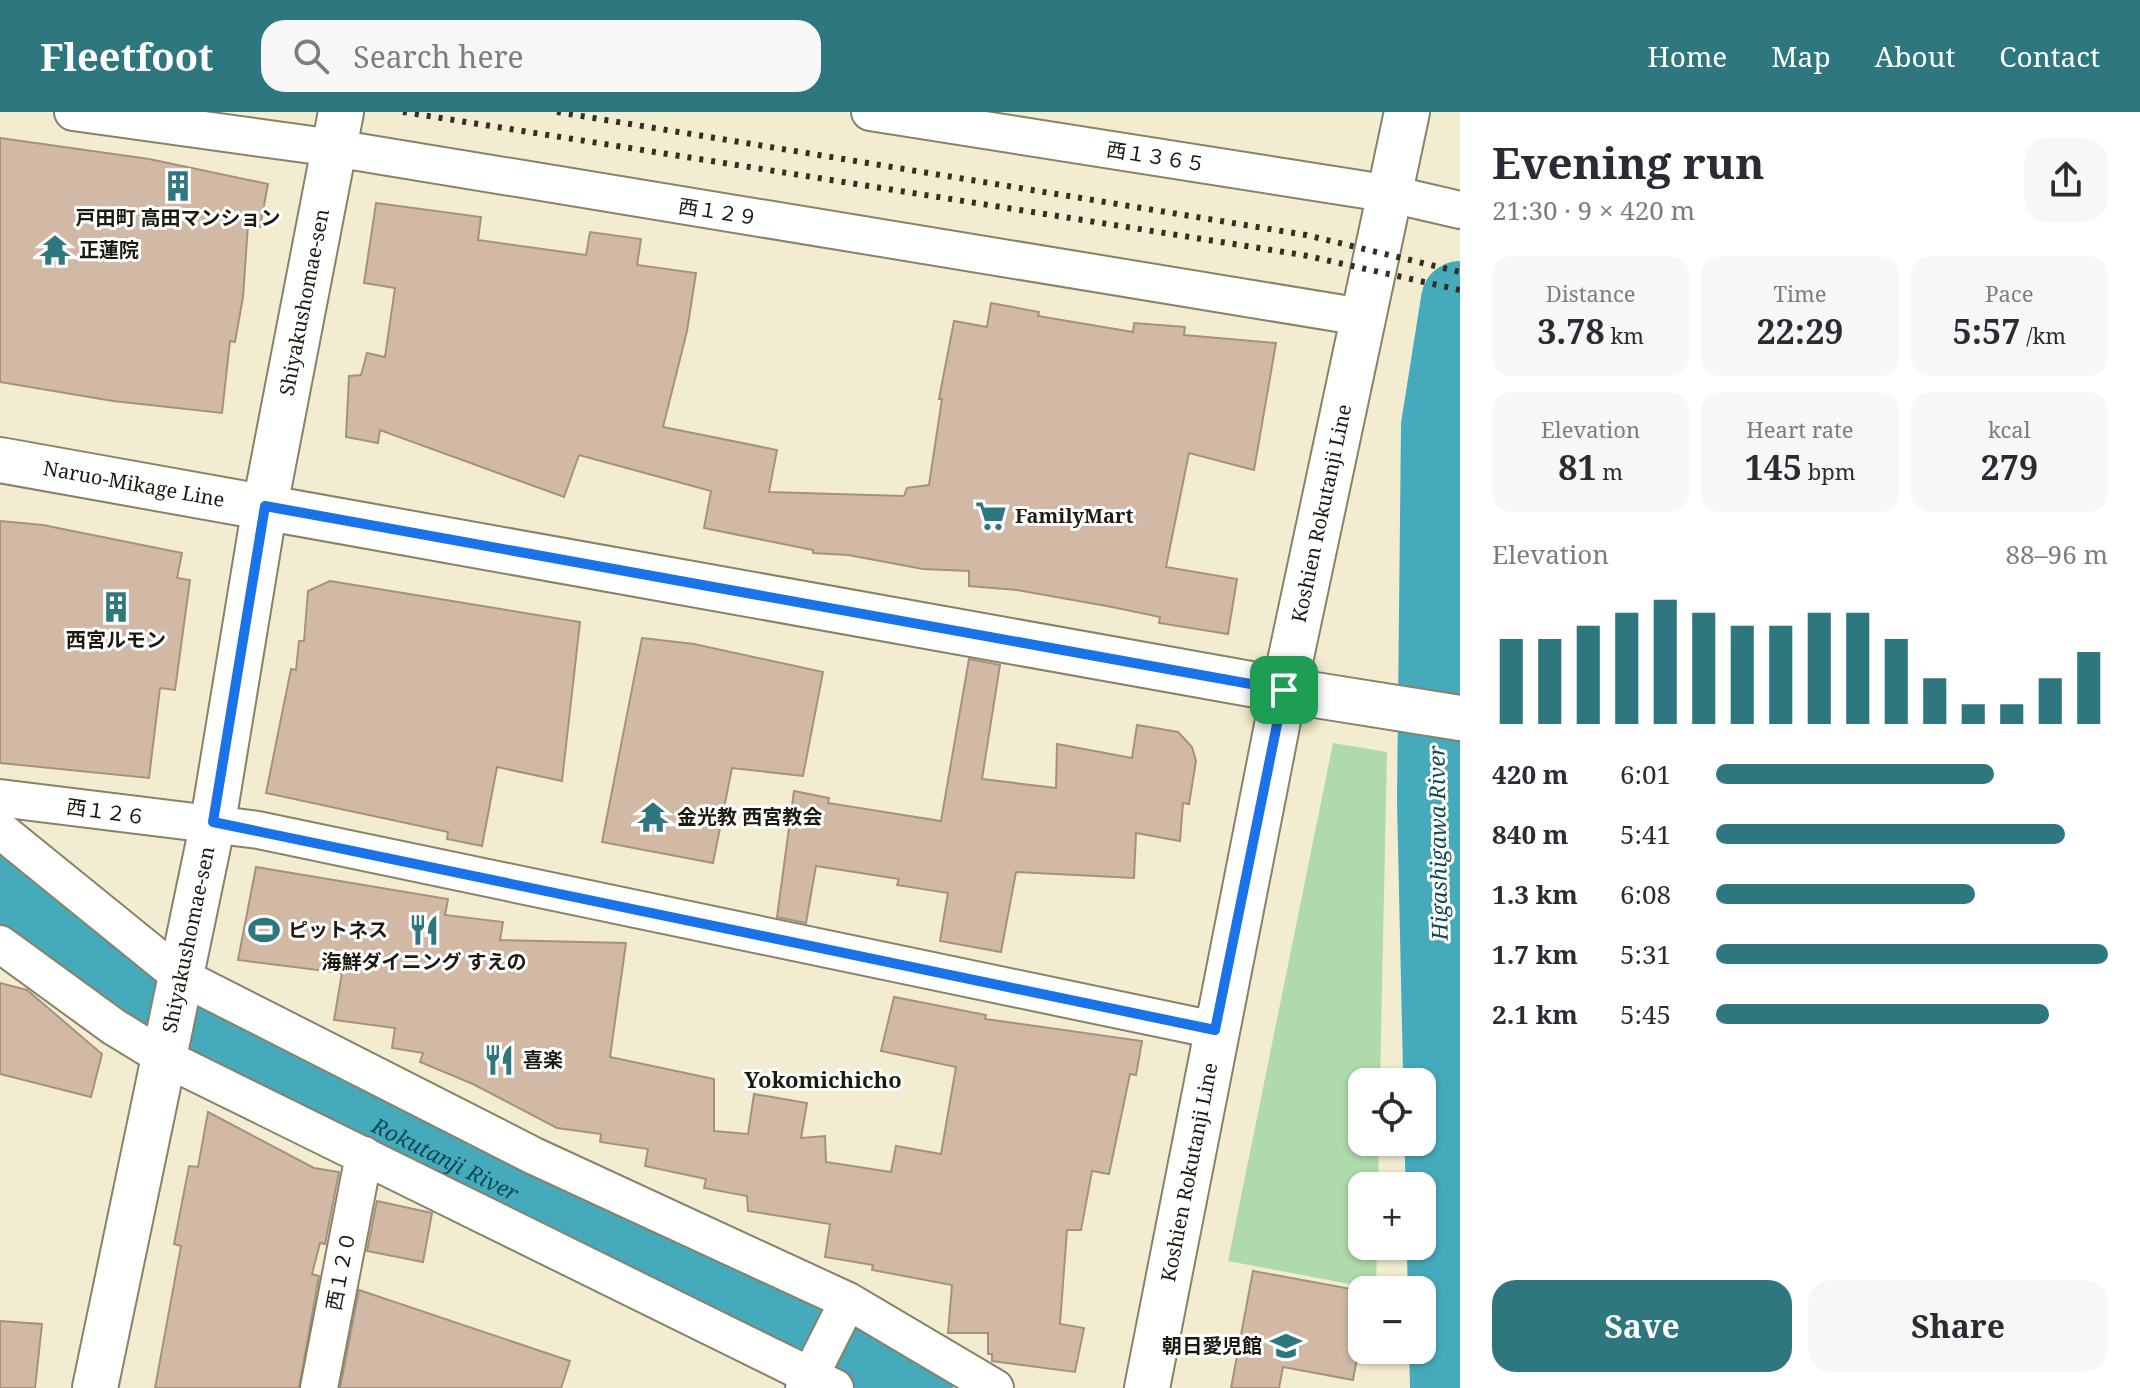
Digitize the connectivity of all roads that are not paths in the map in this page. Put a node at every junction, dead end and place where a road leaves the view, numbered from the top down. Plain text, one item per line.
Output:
1 (73, 112) edge
2 (870, 112) edge
3 (1407, 112) edge
4 (338, 130) edge
5 (1391, 194) junction
6 (1451, 208) edge
7 (1362, 317) junction
8 (0, 460) edge
9 (265, 506) junction
10 (1284, 690) junction
11 (1460, 718) edge
12 (0, 798) edge
13 (213, 822) junction
14 (0, 830) edge
15 (0, 944) edge
16 (178, 983) junction
17 (1215, 1030) junction
18 (165, 1052) junction
19 (364, 1155) junction
20 (845, 1307) junction
21 (817, 1377) edge
22 (95, 1388) edge
23 (319, 1388) edge
24 (995, 1388) edge
25 (1147, 1388) edge

1 - 4 street, 西１２９
2 - 5 street, 西１３６５
3 - 5 street, Koshien Rokutanji Line
4 - 7 street, 西１２９
4 - 9 street, Shiyakushomae-sen
5 - 6 street, 西１３６５
5 - 7 street, Koshien Rokutanji Line
7 - 10 street, Koshien Rokutanji Line
8 - 9 street, Naruo-Mikage Line
9 - 10 street, Naruo-Mikage Line
9 - 13 street, Shiyakushomae-sen
10 - 11 street, Naruo-Mikage Line
10 - 17 street, Koshien Rokutanji Line
12 - 13 street, 西１２６
13 - 16 street, Shiyakushomae-sen
13 - 17 street, 西１２６
14 - 16 street
15 - 18 street
16 - 18 street, Shiyakushomae-sen
16 - 20 street
17 - 25 street, Koshien Rokutanji Line
18 - 19 street
18 - 22 street, Shiyakushomae-sen
19 - 21 street
19 - 23 street, 西１２０
20 - 21 street
20 - 24 street

